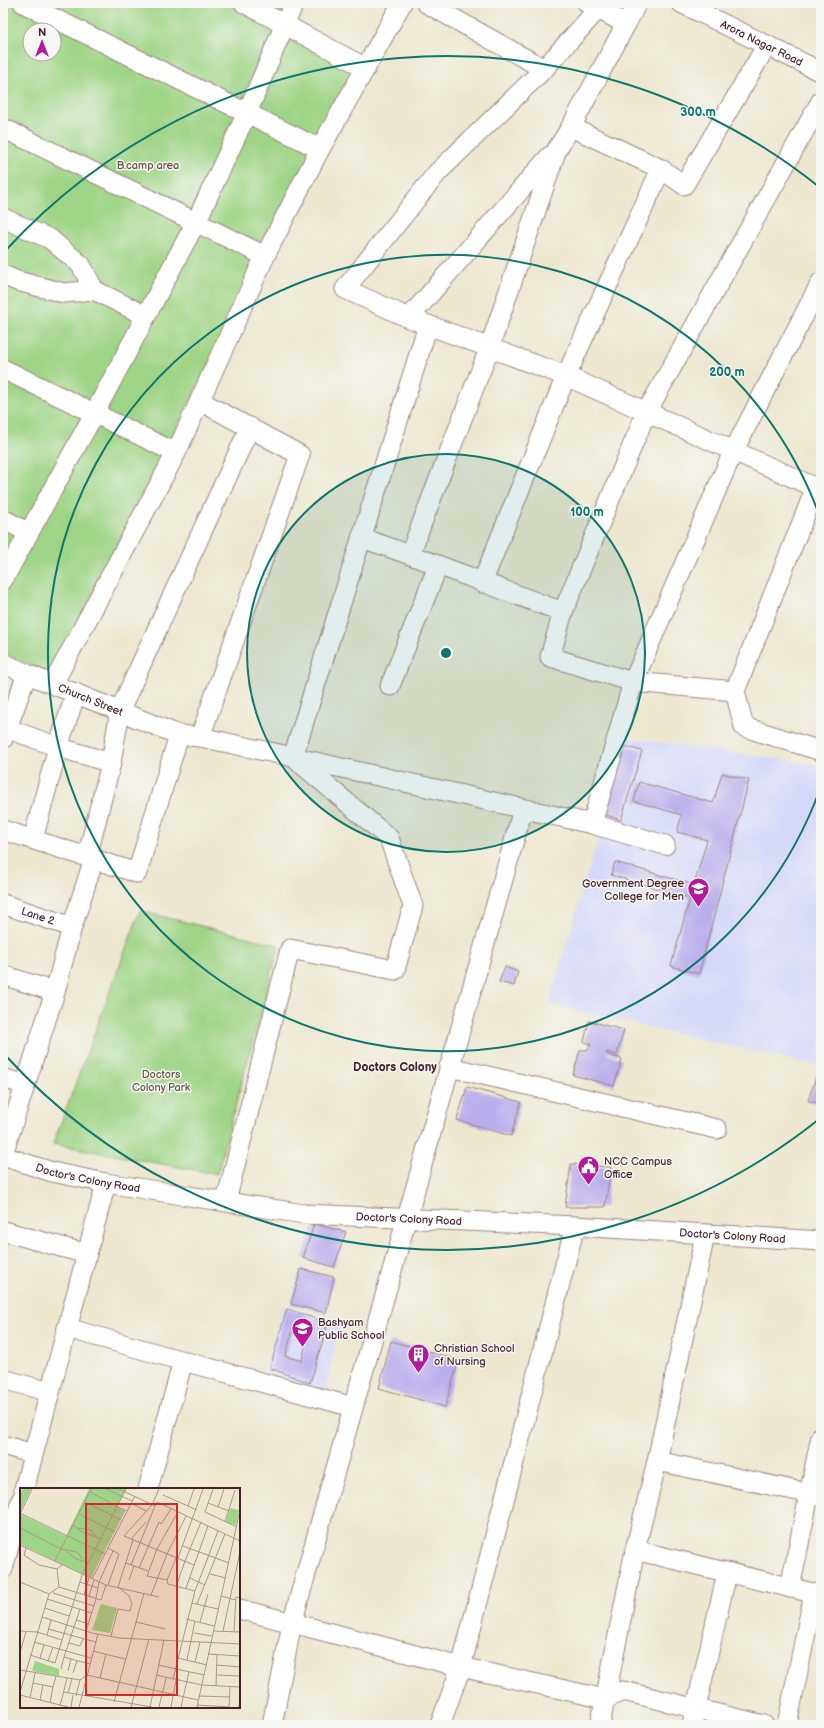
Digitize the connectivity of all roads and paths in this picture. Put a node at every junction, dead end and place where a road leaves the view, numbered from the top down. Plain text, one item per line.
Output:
1 (23, 3) edge
2 (244, 3) edge
3 (294, 3) edge
4 (402, 3) edge
5 (426, 3) edge
6 (637, 3) edge
7 (681, 3) edge
8 (595, 5) edge
9 (284, 24) junction
10 (626, 24) junction
11 (767, 45) junction
12 (366, 68) junction
13 (544, 69) junction
14 (821, 72) edge
15 (821, 101) edge
16 (246, 113) junction
17 (571, 127) junction
18 (3, 128) edge
19 (320, 149) junction
20 (557, 149) junction
21 (661, 170) junction
22 (3, 218) edge
23 (196, 222) junction
24 (265, 256) junction
25 (3, 275) edge
26 (821, 282) edge
27 (94, 290) junction
28 (146, 316) junction
29 (409, 318) junction
30 (428, 325) junction
31 (489, 349) junction
32 (3, 369) edge
33 (566, 376) junction
34 (200, 401) junction
35 (646, 413) junction
36 (94, 414) junction
37 (250, 427) junction
38 (733, 452) junction
39 (176, 453) junction
40 (818, 488) edge
41 (3, 519) edge
42 (29, 533) junction
43 (361, 538) junction
44 (410, 554) junction
45 (438, 566) junction
46 (3, 580) edge
47 (482, 583) junction
48 (564, 612) junction
49 (3, 662) edge
50 (27, 674) junction
51 (633, 682) junction
52 (53, 684) junction
53 (390, 686) dead end
54 (735, 691) junction
55 (76, 693) junction
56 (120, 710) junction
57 (4, 731) edge
58 (179, 735) junction
59 (200, 737) junction
60 (820, 746) edge
61 (58, 747) junction
62 (293, 757) junction
63 (111, 763) junction
64 (523, 809) junction
65 (592, 824) junction
66 (3, 830) edge
67 (33, 839) junction
68 (665, 845) dead end
69 (90, 858) junction
70 (3, 904) edge
71 (72, 927) junction
72 (3, 975) edge
73 (55, 992) junction
74 (449, 1067) junction
75 (3, 1078) edge
76 (25, 1085) junction
77 (717, 1129) dead end
78 (3, 1155) edge
79 (106, 1183) junction
80 (226, 1201) junction
81 (406, 1219) junction
82 (575, 1226) junction
83 (3, 1231) edge
84 (705, 1235) junction
85 (821, 1241) edge
86 (87, 1254) junction
87 (67, 1328) junction
88 (183, 1362) junction
89 (3, 1379) edge
90 (50, 1392) junction
91 (353, 1407) junction
92 (821, 1436) edge
93 (3, 1445) edge
94 (33, 1454) junction
95 (657, 1461) junction
96 (24, 1488) edge
97 (148, 1488) edge
98 (815, 1495) edge
99 (20, 1505) edge
100 (11, 1549) edge
101 (635, 1550) junction
102 (3, 1569) edge
103 (727, 1573) junction
104 (790, 1588) junction
105 (817, 1594) edge
106 (240, 1609) edge
107 (292, 1623) junction
108 (461, 1667) junction
109 (605, 1699) junction
110 (694, 1717) edge
111 (272, 1725) edge
112 (440, 1725) edge
113 (600, 1725) edge
114 (764, 1725) edge
115 (787, 1725) edge

1 - 16 street
2 - 9 street
3 - 9 street
4 - 12 street
5 - 13 street
6 - 10 street
7 - 11 street, Arora Nagar Road
8 - 10 street
8 - 13 street
9 - 12 street
9 - 16 street
10 - 17 street
11 - 14 street, Arora Nagar Road
11 - 21 street
12 - 19 street
13 - 29 street
15 - 35 street
16 - 19 street
16 - 23 street
17 - 20 street
17 - 21 street
18 - 23 street
19 - 24 street
20 - 29 street
20 - 31 street
21 - 33 street
22 - 27 street
23 - 24 street
23 - 28 street
24 - 34 street
25 - 27 street
26 - 38 street
27 - 28 street
28 - 36 street
29 - 30 street
30 - 31 street
30 - 43 street
31 - 33 street
31 - 44 street
32 - 36 street
33 - 35 street
33 - 47 street
34 - 37 street
34 - 39 street
35 - 38 street
35 - 48 street
36 - 39 street
36 - 42 street
37 - 56 street
37 - 59 street
38 - 40 street
38 - 51 street
39 - 52 street
40 - 54 street
41 - 42 street
42 - 46 street
43 - 44 street
43 - 62 street
44 - 45 street
45 - 47 street
45 - 53 street
47 - 48 street
48 - 51 street
49 - 50 street, Church Street
50 - 52 street, Church Street
50 - 57 street
51 - 54 street
51 - 65 street
52 - 55 street, Church Street
54 - 60 street
55 - 56 street, Church Street
55 - 61 street
56 - 58 street, Church Street
56 - 63 street
57 - 61 street
58 - 59 street, Church Street
58 - 69 street
59 - 62 street, Church Street
61 - 63 street
61 - 67 street
62 - 64 street, Church Street
62 - 80 street
63 - 69 street
64 - 65 street, Church Street
64 - 74 street
65 - 68 street, Church Street
66 - 67 street
67 - 69 street
69 - 71 street
70 - 71 street, Lane 2
71 - 73 street
72 - 73 street
73 - 76 street
74 - 77 street
74 - 81 street
75 - 76 street
76 - 78 street
78 - 79 street, Doctor's Colony Road
79 - 80 street, Doctor's Colony Road
79 - 86 street
80 - 81 street, Doctor's Colony Road
81 - 82 street, Doctor's Colony Road
81 - 91 street
82 - 84 street, Doctor's Colony Road
82 - 108 street
83 - 86 street
84 - 85 street, Doctor's Colony Road
84 - 95 street
86 - 87 street
87 - 88 street
87 - 90 street
88 - 91 street
88 - 97 street
89 - 90 street
90 - 94 street
91 - 107 street
92 - 98 street
93 - 94 street
94 - 96 street
95 - 98 street
95 - 101 street
98 - 104 street
99 - 100 street
100 - 102 street
101 - 103 street
101 - 109 street
103 - 104 street
103 - 110 street
104 - 105 street
105 - 115 street
106 - 107 street
107 - 108 street
107 - 111 street
108 - 109 street
108 - 112 street
109 - 110 street
109 - 113 street
110 - 114 street

